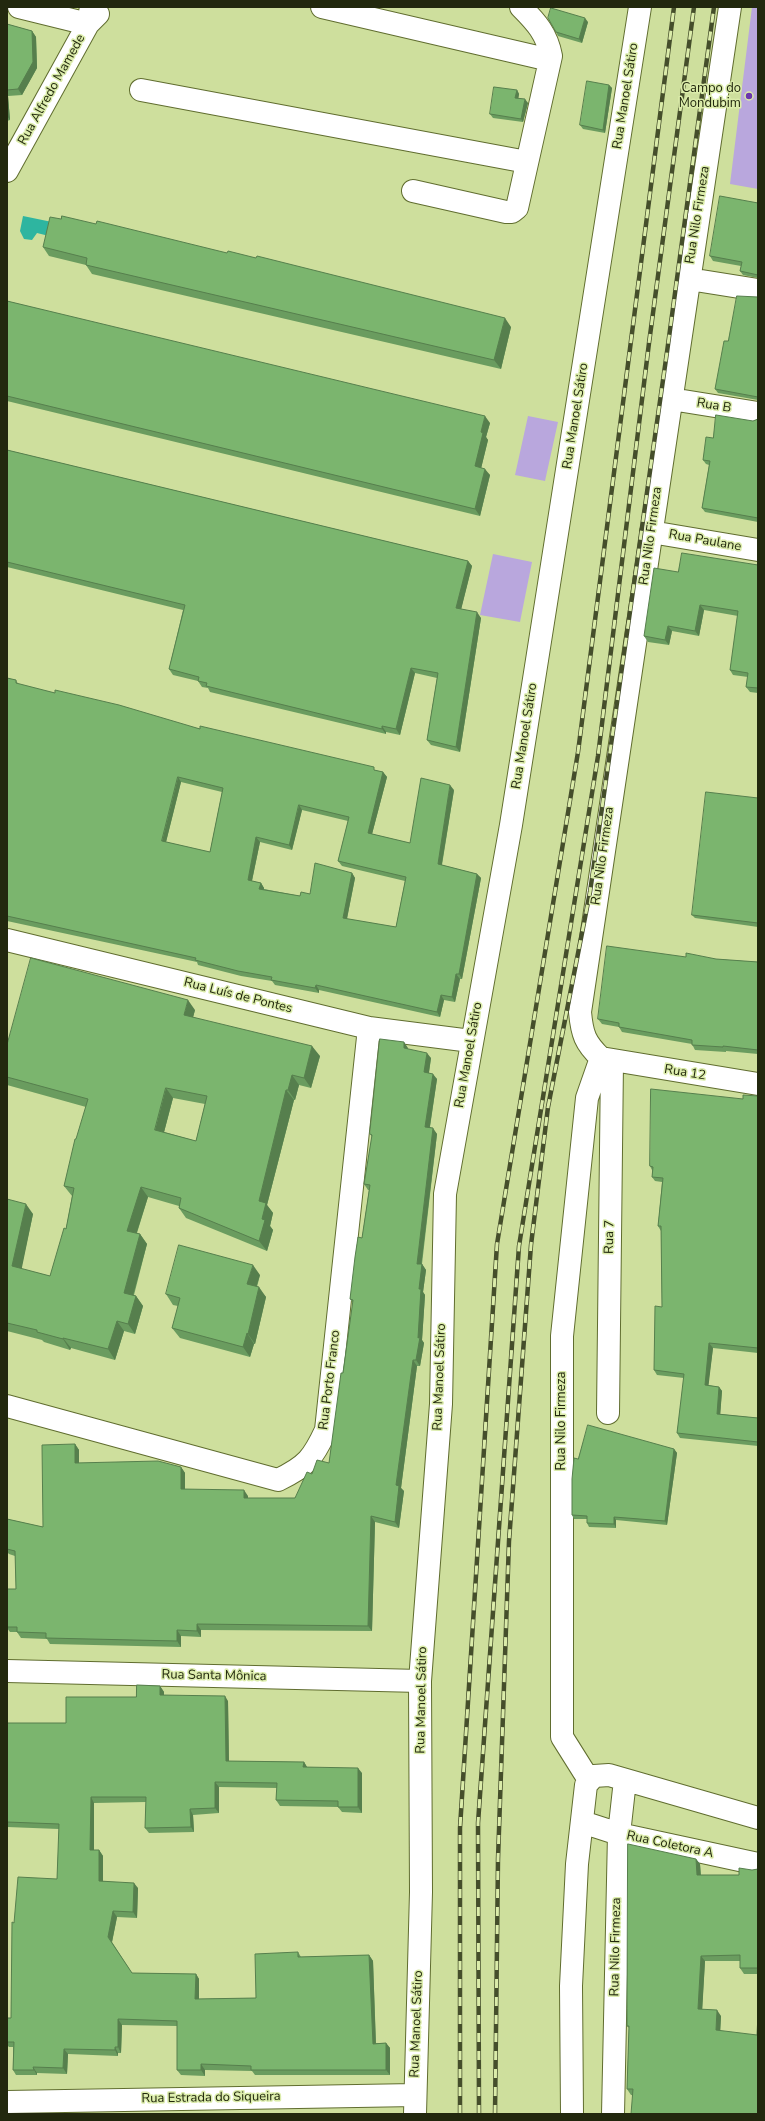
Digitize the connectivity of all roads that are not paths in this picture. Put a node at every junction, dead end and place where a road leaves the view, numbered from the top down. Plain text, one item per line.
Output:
1 (19, 7) edge
2 (105, 7) edge
3 (322, 7) edge
4 (521, 7) edge
5 (640, 7) edge
6 (730, 7) edge
7 (89, 15) edge
8 (550, 60) junction
9 (141, 90) dead end
10 (527, 162) junction
11 (7, 171) edge
12 (413, 190) dead end
13 (689, 279) junction
14 (758, 290) edge
15 (671, 399) junction
16 (758, 413) edge
17 (651, 532) junction
18 (758, 550) edge
19 (7, 940) edge
20 (369, 1028) junction
21 (471, 1041) junction
22 (606, 1059) junction
23 (758, 1084) edge
24 (7, 1406) edge
25 (608, 1413) dead end
26 (7, 1671) edge
27 (420, 1681) junction
28 (591, 1778) junction
29 (625, 1780) junction
30 (758, 1818) edge
31 (582, 1822) junction
32 (619, 1834) junction
33 (758, 1864) edge
34 (7, 2102) edge
35 (415, 2105) edge
36 (572, 2114) edge
37 (613, 2114) edge

1 - 7 street
2 - 7 street
3 - 8 street
4 - 8 street
5 - 21 street, Rua Manoel Sátiro
6 - 13 street, Rua Nilo Firmeza
7 - 11 street, Rua Alfredo Mamede
8 - 10 street
9 - 10 street
10 - 12 street
13 - 14 street
13 - 15 street, Rua Nilo Firmeza
15 - 16 street, Rua B
15 - 17 street, Rua Nilo Firmeza
17 - 18 street, Rua Paulane
17 - 22 street, Rua Nilo Firmeza
19 - 20 street, Rua Luís de Pontes
20 - 21 street, Rua Luís de Pontes
20 - 24 street, Rua Porto Franco
21 - 27 street, Rua Manoel Sátiro
22 - 23 street, Rua 12
22 - 25 street, Rua 7
22 - 28 street, Rua Nilo Firmeza
26 - 27 street, Rua Santa Mônica
27 - 35 street, Rua Manoel Sátiro
28 - 29 street
28 - 31 street
29 - 30 street
29 - 32 street, Rua Nilo Firmeza
31 - 32 street, Rua Coletora A
31 - 36 street
32 - 33 street, Rua Coletora A
32 - 37 street, Rua Nilo Firmeza
34 - 35 street, Rua Estrada do Siqueira

